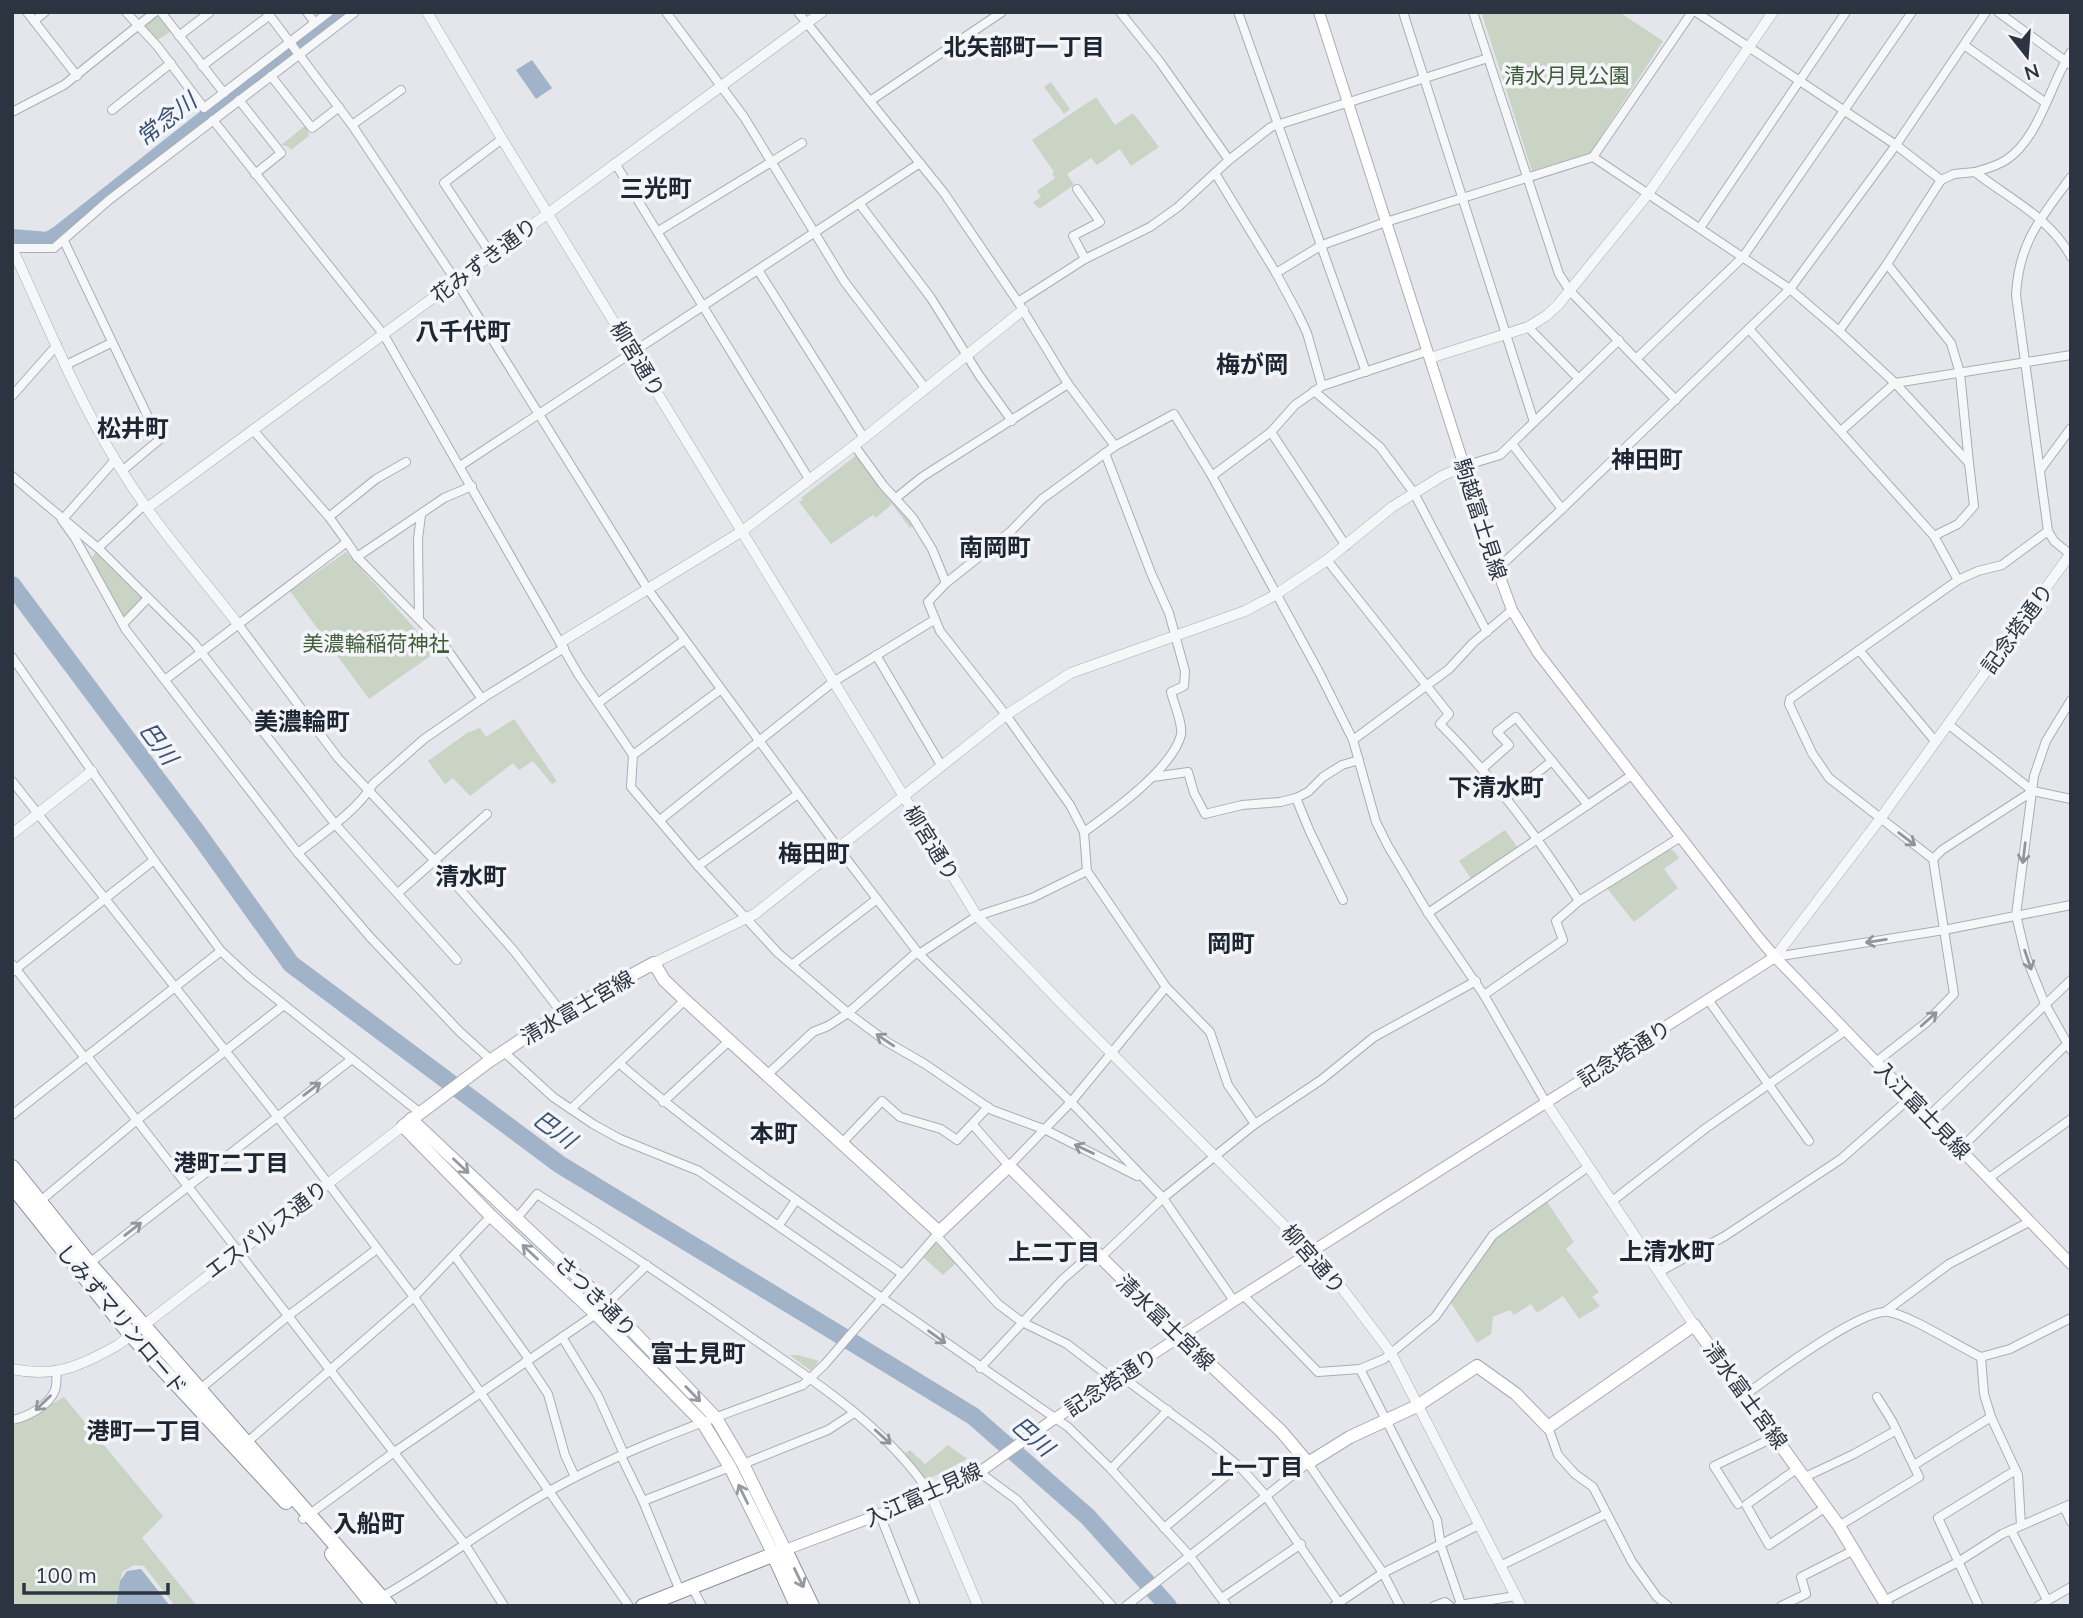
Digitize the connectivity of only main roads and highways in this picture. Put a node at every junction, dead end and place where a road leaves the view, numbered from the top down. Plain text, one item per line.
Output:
1 (1319, 12) edge
2 (1775, 957) junction
3 (414, 1116) junction
4 (12, 1167) edge
5 (12, 1186) edge
6 (36, 1205) junction
7 (513, 1215) junction
8 (496, 1220) junction
9 (2071, 1264) edge
10 (607, 1304) junction
11 (596, 1314) junction
12 (1180, 1336) junction
13 (1054, 1419) joint
14 (737, 1466) junction
15 (779, 1553) junction
16 (379, 1603) edge
17 (1885, 1604) edge
18 (643, 1606) edge
19 (797, 1606) edge
20 (812, 1606) edge

1 - 2 main road, 駒越富士見線
2 - 9 main road, 入江富士見線
2 - 12 main road, 記念塔通り
3 -> 7 main road, さつき通り
3 - 8 main road, さつき通り
3 - 12 main road, 清水富士宮線
4 - 6 highway, しみずマリンロード
5 - 6 highway, しみずマリンロード
6 - 16 highway, しみずマリンロード
7 - 8 main road
7 - 10 main road, さつき通り
11 -> 8 main road, さつき通り
10 - 11 main road
10 -> 14 main road, さつき通り
11 - 14 main road, さつき通り
12 - 13 main road, 記念塔通り
12 - 17 main road, 清水富士宮線
13 - 15 main road, 入江富士見線
14 - 15 main road, さつき通り
15 - 18 highway
15 - 19 highway, さつき通り
15 -> 20 highway, さつき通り

